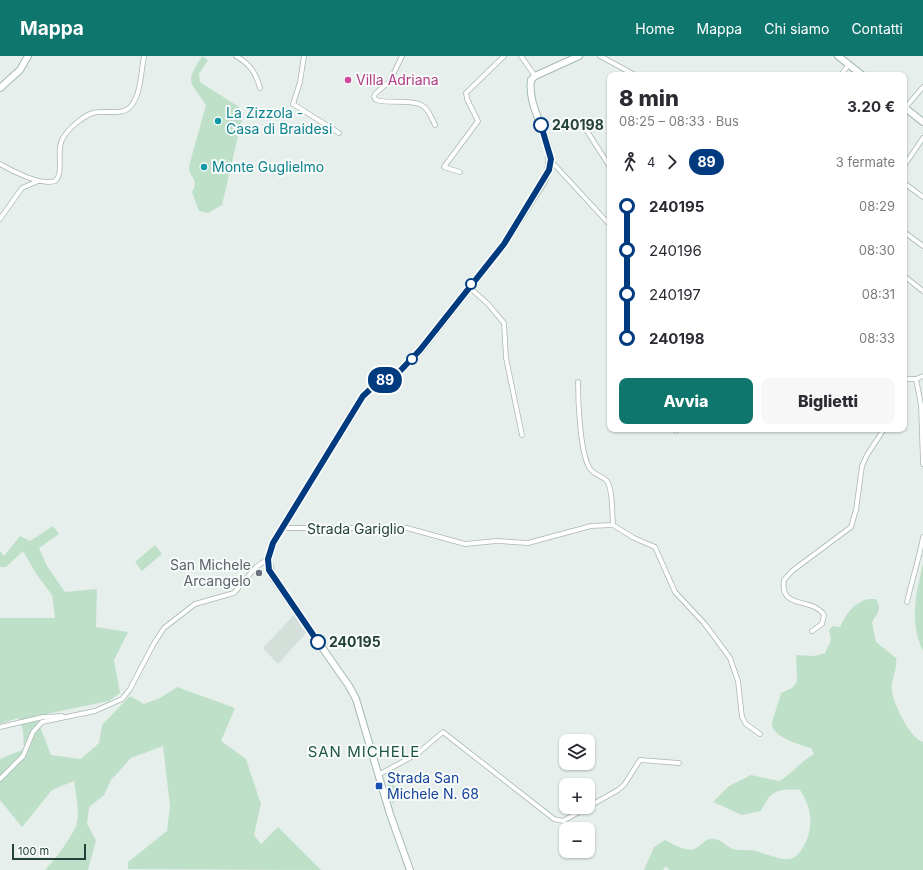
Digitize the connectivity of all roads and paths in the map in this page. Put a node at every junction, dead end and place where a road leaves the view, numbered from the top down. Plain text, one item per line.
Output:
1 (28, 56) edge
2 (144, 56) edge
3 (236, 56) edge
4 (304, 56) edge
5 (402, 56) edge
6 (504, 56) edge
7 (522, 56) edge
8 (579, 56) edge
9 (600, 56) edge
10 (838, 56) edge
11 (849, 64) junction
12 (629, 72) edge
13 (843, 72) edge
14 (858, 72) edge
15 (535, 76) junction
16 (923, 87) edge
17 (0, 88) edge
18 (260, 88) dead end
19 (907, 105) edge
20 (907, 110) edge
21 (923, 122) edge
22 (435, 125) dead end
23 (585, 128) dead end
24 (338, 132) dead end
25 (923, 138) edge
26 (551, 161) junction
27 (607, 162) edge
28 (907, 162) edge
29 (0, 164) edge
30 (460, 172) dead end
31 (38, 181) junction
32 (907, 186) edge
33 (923, 197) edge
34 (0, 219) edge
35 (607, 222) edge
36 (907, 234) edge
37 (923, 246) edge
38 (907, 278) edge
39 (469, 287) junction
40 (923, 291) edge
41 (923, 376) edge
42 (916, 379) junction
43 (907, 380) edge
44 (578, 382) dead end
45 (882, 432) edge
46 (522, 435) dead end
47 (923, 464) edge
48 (613, 525) junction
49 (281, 528) junction
50 (923, 537) edge
51 (268, 559) junction
52 (907, 602) dead end
53 (812, 631) dead end
54 (68, 717) junction
55 (0, 727) edge
56 (760, 734) dead end
57 (679, 763) dead end
58 (378, 775) junction
59 (0, 779) edge
60 (410, 870) edge

1 - 17 street
2 - 31 street
3 - 18 street
4 - 24 street
5 - 22 street
6 - 30 street
7 - 15 street
8 - 15 street
9 - 12 street
10 - 11 street
11 - 13 street
11 - 14 street
15 - 26 street
16 - 19 street
20 - 21 street
23 - 27 street
25 - 28 street
26 - 35 street
26 - 39 street
29 - 31 street
31 - 34 street
32 - 33 street
36 - 37 street
38 - 40 street
39 - 46 street
39 - 49 street
41 - 42 street
42 - 43 street
42 - 47 street
44 - 48 street
45 - 53 street
48 - 49 street, Strada Gariglio
48 - 56 street
49 - 51 street
50 - 52 street
51 - 54 street
51 - 58 street
54 - 55 street
54 - 59 street
57 - 58 street
58 - 60 street

